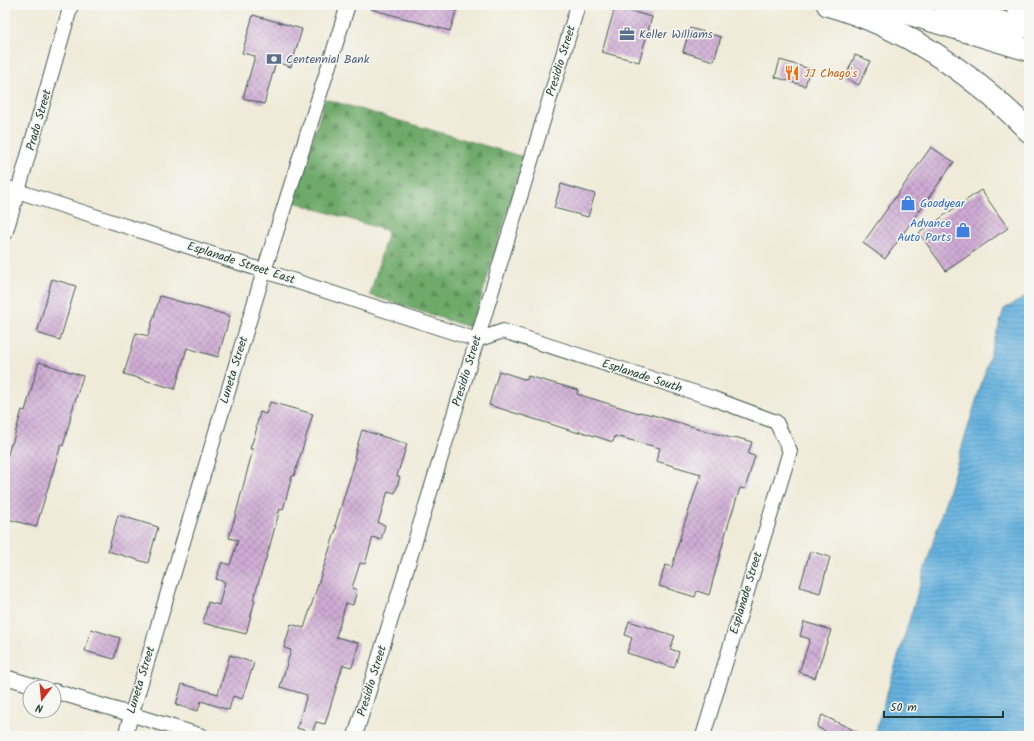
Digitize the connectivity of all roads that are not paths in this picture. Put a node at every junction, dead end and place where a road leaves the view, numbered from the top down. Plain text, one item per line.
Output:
1 (71, 5) edge
2 (348, 5) edge
3 (578, 5) edge
4 (828, 5) edge
5 (880, 5) edge
6 (945, 5) edge
7 (1016, 5) edge
8 (1029, 9) edge
9 (1029, 26) edge
10 (1029, 50) edge
11 (1029, 131) edge
12 (12, 189) edge
13 (5, 234) edge
14 (264, 271) junction
15 (477, 340) junction
16 (790, 451) joint
17 (5, 677) edge
18 (22, 682) edge
19 (62, 694) edge
20 (131, 714) junction
21 (125, 736) edge
22 (202, 736) edge
23 (355, 736) edge
24 (703, 736) edge

1 - 12 street, Prado Street
2 - 14 street, Luneta Street
3 - 15 street, Presidio Street
4 - 11 highway
5 - 10 highway
6 - 9 highway
7 - 8 highway
12 - 13 street, Prado Street
12 - 14 street, Esplanade Street East
14 - 15 street, Esplanade Street East
14 - 20 street, Luneta Street
15 - 16 street, Esplanade South
15 - 23 street, Presidio Street
16 - 24 street, Esplanade Street
17 - 18 street
19 - 20 street
20 - 21 street, Luneta Street
20 - 22 street

